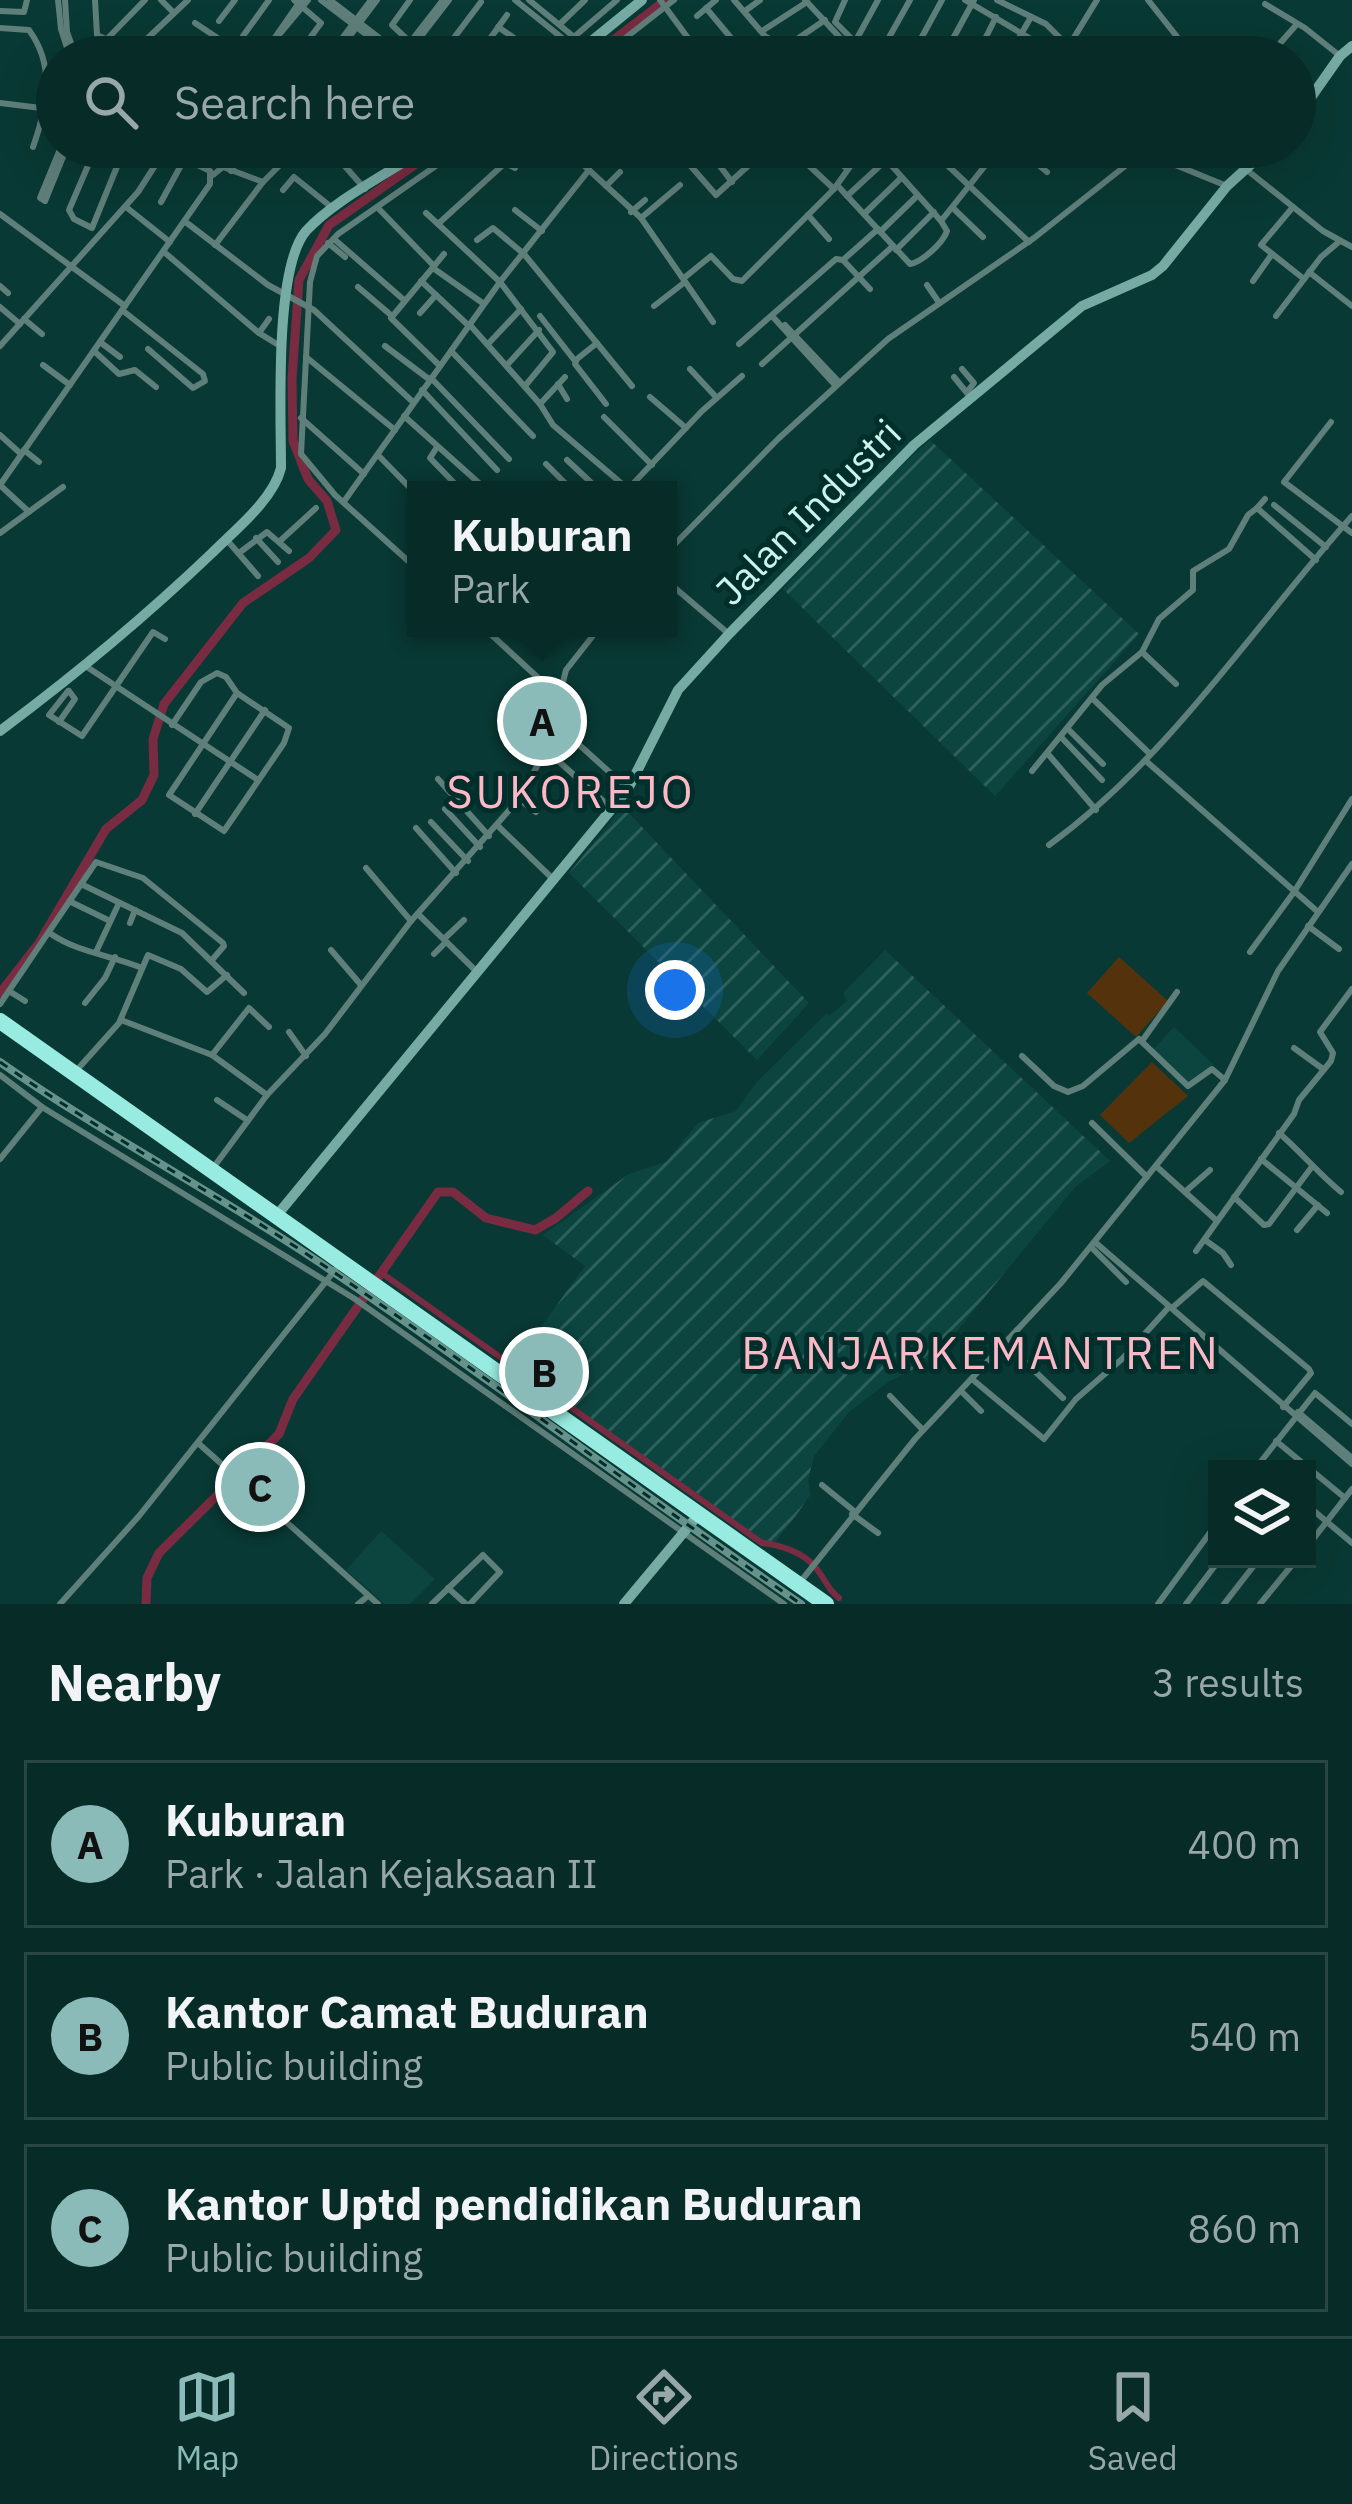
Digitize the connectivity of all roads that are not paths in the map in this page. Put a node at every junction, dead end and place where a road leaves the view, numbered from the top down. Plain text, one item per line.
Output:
1 (27, 0) edge
2 (62, 0) edge
3 (95, 0) edge
4 (105, 0) edge
5 (146, 0) edge
6 (161, 0) edge
7 (188, 0) edge
8 (235, 0) edge
9 (269, 0) edge
10 (326, 0) edge
11 (374, 0) edge
12 (410, 0) edge
13 (515, 0) edge
14 (529, 0) edge
15 (550, 0) edge
16 (585, 0) edge
17 (617, 0) edge
18 (642, 0) edge
19 (674, 0) edge
20 (716, 0) edge
21 (737, 0) edge
22 (760, 0) edge
23 (845, 0) edge
24 (878, 0) edge
25 (910, 0) edge
26 (942, 0) edge
27 (997, 0) edge
28 (1097, 0) edge
29 (1148, 0) edge
30 (808, 1) edge
31 (970, 1) edge
32 (301, 2) edge
33 (481, 2) edge
34 (443, 4) edge
35 (1265, 4) dead end
36 (661, 6) edge
37 (706, 8) junction
38 (746, 9) junction
39 (0, 11) edge
40 (94, 11) junction
41 (174, 14) junction
42 (507, 15) dead end
43 (542, 15) junction
44 (697, 16) dead end
45 (1030, 16) junction
46 (996, 17) junction
47 (825, 20) junction
48 (219, 21) dead end
49 (195, 23) dead end
50 (356, 24) junction
51 (560, 24) junction
52 (1297, 24) junction
53 (499, 27) junction
54 (0, 28) edge
55 (1022, 32) junction
56 (765, 34) joint
57 (278, 35) dead end
58 (1058, 35) edge
59 (67, 36) edge
60 (98, 36) edge
61 (110, 36) edge
62 (150, 36) edge
63 (214, 36) edge
64 (243, 36) dead end
65 (311, 36) edge
66 (347, 36) edge
67 (372, 36) edge
68 (404, 36) edge
69 (418, 36) edge
70 (455, 36) edge
71 (492, 36) edge
72 (510, 36) edge
73 (567, 36) edge
74 (570, 36) edge
75 (584, 36) edge
76 (589, 36) edge
77 (626, 36) edge
78 (684, 36) edge
79 (729, 36) edge
80 (804, 36) edge
81 (840, 36) edge
82 (848, 36) edge
83 (857, 36) edge
84 (890, 36) edge
85 (922, 36) edge
86 (953, 36) edge
87 (986, 36) edge
88 (1020, 36) edge
89 (1031, 36) edge
90 (1075, 36) edge
91 (1176, 36) edge
92 (1286, 36) edge
93 (1313, 36) edge
94 (1316, 38) edge
95 (36, 43) edge
96 (1352, 46) edge
97 (1340, 56) junction
98 (1316, 90) edge
99 (0, 103) edge
100 (36, 106) edge
101 (36, 140) edge
102 (33, 147) dead end
103 (55, 168) edge
104 (56, 168) edge
105 (86, 168) edge
106 (117, 168) edge
107 (152, 168) edge
108 (180, 168) edge
109 (202, 168) edge
110 (221, 168) edge
111 (224, 168) edge
112 (233, 168) edge
113 (346, 168) edge
114 (396, 168) edge
115 (434, 168) edge
116 (500, 168) edge
117 (692, 168) edge
118 (723, 168) edge
119 (746, 168) edge
120 (814, 168) edge
121 (845, 168) edge
122 (877, 168) edge
123 (891, 168) edge
124 (950, 168) edge
125 (983, 168) edge
126 (1042, 168) edge
127 (1121, 168) edge
128 (1183, 168) edge
129 (1243, 168) edge
130 (1245, 168) edge
131 (275, 169) joint
132 (588, 169) joint
133 (847, 170) joint
134 (231, 171) junction
135 (620, 172) dead end
136 (1047, 172) dead end
137 (213, 175) junction
138 (900, 179) junction
139 (112, 181) junction
140 (290, 181) junction
141 (263, 182) junction
142 (732, 182) junction
143 (680, 185) dead end
144 (606, 186) junction
145 (969, 186) junction
146 (1227, 186) junction
147 (125, 187) dead end
148 (836, 187) junction
149 (365, 189) junction
150 (283, 190) dead end
151 (847, 196) junction
152 (916, 196) junction
153 (392, 199) junction
154 (645, 200) dead end
155 (161, 202) dead end
156 (1294, 206) junction
157 (126, 207) junction
158 (378, 208) junction
159 (399, 208) dead end
160 (952, 208) junction
161 (332, 209) junction
162 (515, 210) dead end
163 (631, 212) junction
164 (934, 212) junction
165 (426, 213) dead end
166 (0, 214) edge
167 (864, 214) junction
168 (808, 215) junction
169 (641, 218) junction
170 (358, 220) junction
171 (941, 221) junction
172 (186, 222) junction
173 (438, 224) junction
174 (879, 230) junction
175 (369, 231) dead end
176 (542, 231) junction
177 (982, 237) dead end
178 (829, 238) dead end
179 (477, 240) dead end
180 (331, 241) junction
181 (1340, 241) junction
182 (1029, 242) junction
183 (170, 243) junction
184 (215, 245) junction
185 (1352, 247) edge
186 (895, 248) junction
187 (163, 251) junction
188 (444, 254) dead end
189 (524, 254) junction
190 (1272, 254) junction
191 (318, 255) junction
192 (345, 257) dead end
193 (843, 260) junction
194 (330, 264) dead end
195 (75, 266) junction
196 (434, 267) junction
197 (1306, 276) junction
198 (859, 278) junction
199 (685, 280) junction
200 (421, 281) junction
201 (1253, 281) dead end
202 (500, 282) junction
203 (927, 285) dead end
204 (358, 287) dead end
205 (870, 289) dead end
206 (436, 295) junction
207 (289, 298) junction
208 (404, 300) junction
209 (938, 301) junction
210 (484, 304) junction
211 (307, 305) junction
212 (654, 306) dead end
213 (1352, 306) edge
214 (0, 307) edge
215 (124, 308) junction
216 (521, 309) junction
217 (420, 314) dead end
218 (773, 314) junction
219 (392, 316) junction
220 (540, 316) dead end
221 (1276, 316) dead end
222 (269, 319) dead end
223 (22, 322) junction
224 (713, 322) dead end
225 (470, 326) junction
226 (539, 330) junction
227 (259, 333) junction
228 (42, 334) dead end
229 (793, 337) junction
230 (2, 341) edge
231 (100, 342) junction
232 (597, 343) junction
233 (488, 344) junction
234 (739, 344) dead end
235 (385, 346) dead end
236 (283, 347) junction
237 (148, 349) dead end
238 (94, 351) junction
239 (452, 351) junction
240 (120, 357) dead end
241 (306, 357) junction
242 (575, 361) junction
243 (762, 364) dead end
244 (43, 365) dead end
245 (507, 365) junction
246 (440, 366) junction
247 (690, 369) dead end
248 (962, 369) dead end
249 (742, 376) dead end
250 (565, 377) dead end
251 (954, 377) dead end
252 (430, 379) junction
253 (837, 383) junction
254 (558, 384) junction
255 (70, 385) junction
256 (525, 386) junction
257 (632, 386) dead end
258 (156, 387) dead end
259 (422, 390) junction
260 (969, 395) junction
261 (650, 397) dead end
262 (716, 398) junction
263 (567, 399) dead end
264 (413, 402) junction
265 (541, 404) junction
266 (606, 404) dead end
267 (283, 416) junction
268 (404, 416) junction
269 (604, 416) dead end
270 (300, 418) junction
271 (1331, 422) dead end
272 (390, 426) junction
273 (686, 428) junction
274 (0, 435) edge
275 (532, 436) dead end
276 (437, 447) junction
277 (23, 452) junction
278 (378, 454) junction
279 (509, 459) dead end
280 (567, 460) dead end
281 (38, 462) dead end
282 (546, 464) dead end
283 (652, 465) junction
284 (497, 470) dead end
285 (364, 474) junction
286 (452, 481) edge
287 (476, 481) edge
288 (563, 481) edge
289 (589, 481) edge
290 (618, 481) edge
291 (635, 481) edge
292 (0, 485) edge
293 (407, 485) edge
294 (63, 487) dead end
295 (1265, 499) dead end
296 (344, 500) junction
297 (1274, 505) dead end
298 (316, 508) dead end
299 (1257, 508) junction
300 (29, 512) junction
301 (1352, 516) edge
302 (1343, 526) junction
303 (0, 533) edge
304 (1352, 533) edge
305 (256, 538) junction
306 (226, 539) junction
307 (280, 541) junction
308 (677, 542) edge
309 (1326, 547) junction
310 (289, 551) dead end
311 (239, 553) junction
312 (407, 560) edge
313 (1316, 560) junction
314 (278, 562) dead end
315 (258, 576) dead end
316 (677, 590) edge
317 (141, 621) junction
318 (153, 632) junction
319 (729, 634) junction
320 (496, 637) edge
321 (592, 637) edge
322 (165, 639) dead end
323 (1142, 652) junction
324 (86, 667) junction
325 (1176, 684) dead end
326 (65, 688) junction
327 (118, 688) junction
328 (237, 693) junction
329 (559, 697) junction
330 (1092, 698) junction
331 (265, 710) junction
332 (168, 722) junction
333 (554, 722) junction
334 (1068, 729) junction
335 (0, 730) edge
336 (1061, 736) junction
337 (202, 744) junction
338 (546, 750) junction
339 (1048, 754) junction
340 (1148, 758) junction
341 (230, 762) junction
342 (1102, 764) dead end
343 (1032, 772) dead end
344 (438, 779) dead end
345 (258, 780) junction
346 (1102, 780) dead end
347 (628, 789) junction
348 (519, 799) junction
349 (1352, 799) edge
350 (445, 809) dead end
351 (1096, 809) junction
352 (612, 810) junction
353 (536, 812) dead end
354 (195, 814) junction
355 (431, 822) dead end
356 (498, 826) junction
357 (416, 828) dead end
358 (489, 836) junction
359 (1048, 845) dead end
360 (480, 847) junction
361 (467, 861) junction
362 (1352, 864) edge
363 (366, 868) dead end
364 (456, 873) junction
365 (554, 880) junction
366 (81, 884) junction
367 (1294, 892) junction
368 (71, 902) junction
369 (119, 903) junction
370 (135, 910) junction
371 (1318, 912) junction
372 (418, 914) junction
373 (464, 920) dead end
374 (110, 921) junction
375 (411, 921) junction
376 (130, 923) dead end
377 (1308, 926) junction
378 (50, 933) junction
379 (445, 941) junction
380 (1339, 949) dead end
381 (331, 950) dead end
382 (96, 952) junction
383 (1250, 952) dead end
384 (434, 954) dead end
385 (116, 957) junction
386 (212, 960) junction
387 (142, 968) junction
388 (477, 972) junction
389 (227, 975) junction
390 (361, 985) junction
391 (1352, 989) edge
392 (9, 991) junction
393 (1177, 992) dead end
394 (244, 993) dead end
395 (25, 1001) dead end
396 (85, 1003) dead end
397 (0, 1004) edge
398 (121, 1020) junction
399 (0, 1024) edge
400 (269, 1027) dead end
401 (290, 1032) dead end
402 (1142, 1041) junction
403 (1294, 1048) dead end
404 (212, 1055) junction
405 (306, 1056) junction
406 (1022, 1056) dead end
407 (1322, 1069) junction
408 (75, 1072) junction
409 (0, 1076) edge
410 (1225, 1080) junction
411 (267, 1095) junction
412 (106, 1097) junction
413 (217, 1100) dead end
414 (42, 1107) junction
415 (248, 1120) junction
416 (1092, 1123) dead end
417 (1279, 1133) junction
418 (1261, 1159) junction
419 (0, 1160) edge
420 (1156, 1166) junction
421 (213, 1168) junction
422 (1311, 1168) junction
423 (1210, 1170) dead end
424 (1147, 1177) junction
425 (1298, 1188) junction
426 (1185, 1192) junction
427 (1341, 1192) dead end
428 (1234, 1198) junction
429 (1318, 1205) junction
430 (1327, 1213) dead end
431 (278, 1214) junction
432 (1216, 1221) junction
433 (1297, 1230) dead end
434 (1205, 1240) junction
435 (1093, 1245) junction
436 (1196, 1251) dead end
437 (339, 1265) junction
438 (1231, 1265) dead end
439 (326, 1280) junction
440 (1126, 1282) dead end
441 (368, 1292) junction
442 (1171, 1308) junction
443 (1006, 1344) junction
444 (972, 1378) junction
445 (961, 1391) junction
446 (890, 1396) dead end
447 (1063, 1398) dead end
448 (1283, 1407) junction
449 (981, 1411) dead end
450 (1296, 1414) junction
451 (1352, 1424) edge
452 (923, 1430) junction
453 (1276, 1441) junction
454 (198, 1443) junction
455 (1264, 1460) edge
456 (1352, 1461) edge
457 (822, 1485) dead end
458 (1350, 1492) edge
459 (853, 1512) junction
460 (1316, 1512) edge
461 (1327, 1521) junction
462 (693, 1522) junction
463 (878, 1533) dead end
464 (1316, 1535) edge
465 (1207, 1537) edge
466 (1352, 1543) edge
467 (1213, 1568) edge
468 (1251, 1568) edge
469 (1290, 1568) edge
470 (799, 1585) junction
471 (448, 1588) junction
472 (368, 1596) junction
473 (60, 1604) edge
474 (358, 1604) edge
475 (378, 1604) edge
476 (433, 1604) edge
477 (468, 1604) edge
478 (624, 1604) edge
479 (784, 1604) edge
480 (813, 1604) edge
481 (826, 1604) edge
482 (1158, 1604) edge
483 (1186, 1604) edge
484 (1224, 1604) edge
485 (1260, 1604) edge

1 - 39 street
2 - 59 street
3 - 40 street
4 - 40 street
5 - 61 street
6 - 41 street
7 - 41 street
8 - 48 street
9 - 64 street
10 - 50 street
11 - 50 street
12 - 68 street
13 - 43 street
14 - 43 street
15 - 43 street
16 - 51 street
17 - 75 street
18 - 76 street
19 - 36 street
20 - 37 street
21 - 38 street
22 - 38 street
23 - 82 street
24 - 83 street
25 - 84 street
26 - 85 street
27 - 45 street
28 - 90 street
29 - 91 street
30 - 47 street
30 - 56 street
31 - 46 street
31 - 86 street
32 - 57 street
32 - 65 street
33 - 70 street
34 - 69 street
35 - 52 street
36 - 77 street
36 - 78 street
37 - 44 street
37 - 79 street
38 - 56 street
40 - 60 street
41 - 62 street
42 - 53 street
43 - 51 street
43 - 73 street
45 - 55 street
45 - 58 street
46 - 55 street
46 - 87 street
47 - 80 street
47 - 81 street
49 - 63 street
50 - 66 street
50 - 67 street
51 - 74 street
52 - 92 street
52 - 93 street
53 - 71 street
53 - 72 street
54 - 95 street
55 - 88 street
55 - 89 street
94 - 97 street
96 - 97 street
97 - 98 street
99 - 100 street
101 - 102 street
103 - 104 street
105 - 139 street
106 - 139 street
107 - 157 street
108 - 155 street
109 - 137 street
110 - 137 street
111 - 134 street
112 - 134 street
113 - 149 street
114 - 149 street
115 - 153 street
116 - 173 street
117 - 142 street
118 - 142 street
119 - 142 street
120 - 148 street
121 - 133 street
122 - 151 street
123 - 138 street
124 - 145 street
125 - 145 street
126 - 136 street
127 - 182 street
128 - 146 street
129 - 146 street, Jalan Industri
130 - 156 street
131 - 140 street
131 - 141 street
132 - 144 street
132 - 176 street
133 - 148 street
134 - 141 street
135 - 144 street
137 - 172 street
138 - 152 street
138 - 167 street
139 - 147 street
140 - 150 street
140 - 161 street
141 - 184 street
143 - 169 street
144 - 163 street
145 - 160 street
145 - 182 street
146 - 260 street, Jalan Industri
148 - 151 street
148 - 168 street
149 - 161 street
151 - 167 street
152 - 164 street
152 - 174 street
153 - 158 street
153 - 159 street
154 - 163 street
156 - 181 street
156 - 190 street
157 - 183 street
157 - 195 street
158 - 170 street
158 - 196 street
160 - 171 street
160 - 177 street
161 - 207 street
162 - 176 street
163 - 169 street
164 - 171 street
164 - 186 street
165 - 173 street
166 - 195 street
167 - 174 street
168 - 178 street
168 - 199 street
169 - 199 street
170 - 175 street
170 - 180 street
171 - 186 street
172 - 183 street
172 - 184 street
173 - 202 street
174 - 186 street
174 - 193 street
176 - 189 street
179 - 189 street
180 - 191 street
180 - 192 street
180 - 208 street
181 - 185 street
181 - 197 street
182 - 209 street
183 - 187 street
184 - 207 street
186 - 198 street
187 - 215 street
187 - 227 street
188 - 196 street
189 - 202 street
189 - 232 street
190 - 197 street
190 - 201 street
191 - 194 street
191 - 211 street
193 - 198 street
193 - 218 street
195 - 215 street
195 - 223 street
196 - 200 street
196 - 210 street
197 - 213 street
197 - 221 street
198 - 205 street
198 - 229 street
199 - 212 street
199 - 224 street
200 - 206 street
200 - 208 street
202 - 210 street
202 - 216 street
203 - 209 street
204 - 219 street
206 - 217 street
206 - 225 street
207 - 211 street
207 - 236 street
208 - 219 street
209 - 253 street
210 - 225 street
211 - 241 street
211 - 264 street
214 - 223 street
215 - 231 street
215 - 237 street
216 - 226 street
216 - 233 street
218 - 229 street
218 - 234 street
219 - 246 street
220 - 242 street
222 - 227 street
223 - 228 street
223 - 230 street
225 - 233 street
225 - 239 street
226 - 245 street
226 - 256 street
227 - 236 street
229 - 243 street
229 - 253 street
231 - 238 street
231 - 240 street
232 - 242 street
232 - 257 street
233 - 245 street
235 - 252 street
236 - 267 street
238 - 255 street
238 - 258 street
239 - 246 street
239 - 275 street
241 - 270 street
241 - 272 street
242 - 266 street
244 - 255 street
245 - 256 street
246 - 252 street
247 - 262 street
248 - 260 street
249 - 262 street
250 - 254 street
251 - 260 street
252 - 259 street
252 - 279 street
253 - 308 street
254 - 263 street
254 - 265 street
255 - 277 street
256 - 265 street
259 - 264 street
259 - 284 street
260 - 319 street, Jalan Industri
261 - 273 street
262 - 273 street
264 - 268 street
265 - 290 street
267 - 270 street
267 - 306 street
268 - 272 street
268 - 276 street
269 - 283 street
270 - 285 street
270 - 296 street
271 - 302 street
272 - 278 street
273 - 283 street
274 - 277 street
276 - 286 street
276 - 287 street
277 - 281 street
277 - 292 street
278 - 285 street
278 - 293 street
280 - 289 street
282 - 288 street
283 - 291 street
285 - 296 street
292 - 300 street
294 - 300 street
295 - 299 street
296 - 312 street
297 - 309 street
298 - 307 street
299 - 313 street
299 - 323 street
300 - 303 street
301 - 302 street
302 - 304 street
302 - 309 street
305 - 307 street
305 - 311 street
305 - 314 street
306 - 311 street
306 - 317 street
307 - 310 street
309 - 313 street
311 - 315 street
313 - 340 street
316 - 319 street
317 - 318 street
317 - 324 street
318 - 322 street
318 - 327 street
319 - 347 street, Jalan Industri
320 - 329 street
321 - 329 street
323 - 325 street
323 - 330 street
324 - 326 street
324 - 327 street
326 - 327 street
326 - 335 street
327 - 332 street
328 - 331 street
328 - 332 street
328 - 337 street
329 - 333 street
330 - 334 street
330 - 340 street
331 - 341 street
331 - 345 street
332 - 337 street
333 - 338 street
333 - 347 street
334 - 336 street
334 - 342 street
336 - 339 street
336 - 346 street
337 - 341 street
337 - 354 street
338 - 348 street
338 - 352 street
339 - 343 street
339 - 351 street
340 - 351 street
340 - 367 street
341 - 345 street
341 - 354 street
344 - 358 street
345 - 354 street
347 - 352 street, Jalan Industri
348 - 353 street
348 - 356 street
349 - 367 street
350 - 360 street
351 - 359 street
352 - 365 street, Jalan Industri
355 - 361 street
356 - 358 street
356 - 365 street
357 - 364 street
358 - 360 street
360 - 361 street
361 - 364 street
362 - 371 street
363 - 375 street
364 - 372 street
365 - 388 street, Jalan Industri
366 - 368 street
366 - 369 street
366 - 386 street
367 - 371 street
367 - 383 street
368 - 374 street
368 - 378 street
369 - 370 street
369 - 374 street
370 - 376 street
370 - 386 street
371 - 377 street
372 - 375 street
372 - 379 street
373 - 379 street
374 - 382 street
375 - 390 street
377 - 380 street
377 - 410 street
378 - 382 street
378 - 392 street
379 - 384 street
379 - 388 street
381 - 390 street
382 - 385 street
385 - 387 street
385 - 396 street
386 - 389 street
387 - 389 street
387 - 398 street
388 - 431 street, Jalan Industri
389 - 394 street
390 - 405 street
391 - 407 street
392 - 395 street
392 - 397 street
393 - 402 street
398 - 404 street
398 - 408 street
399 - 408 highway
399 - 412 highway
400 - 404 street
401 - 405 street
402 - 406 street
402 - 410 street
403 - 407 street
404 - 411 street
405 - 411 street
407 - 417 street
408 - 412 highway
409 - 414 street
410 - 420 street
411 - 415 street
412 - 421 highway
412 - 437 highway
413 - 415 street
414 - 419 street
414 - 439 street
415 - 421 street
416 - 424 street
417 - 418 street
417 - 422 street
418 - 425 street
418 - 428 street
420 - 424 street
420 - 426 street
421 - 431 highway
422 - 425 street
422 - 427 street
423 - 426 street
424 - 435 street
425 - 428 street
425 - 429 street
426 - 432 street
428 - 432 street
429 - 430 street
429 - 433 street
431 - 441 highway
432 - 434 street
434 - 436 street
434 - 438 street
435 - 440 street
435 - 442 street
435 - 443 street
437 - 439 street
437 - 441 highway
439 - 441 street
439 - 454 street
441 - 462 highway
442 - 444 street
442 - 448 street
442 - 448 street
443 - 444 street
443 - 447 street
444 - 445 street
445 - 449 street
445 - 452 street
446 - 452 street
448 - 450 street
450 - 451 street
450 - 453 street
450 - 456 street
452 - 459 street
453 - 455 street
453 - 458 street
454 - 472 street
454 - 473 street
457 - 459 street
458 - 461 street
459 - 463 street
459 - 470 street
460 - 461 street
461 - 464 street
461 - 466 street
462 - 470 highway
462 - 478 street
462 - 479 street
462 - 480 highway
465 - 482 street
467 - 483 street
468 - 484 street
469 - 485 street
470 - 481 highway
471 - 476 street
471 - 477 street
471 - 477 street
472 - 474 street
472 - 475 street

